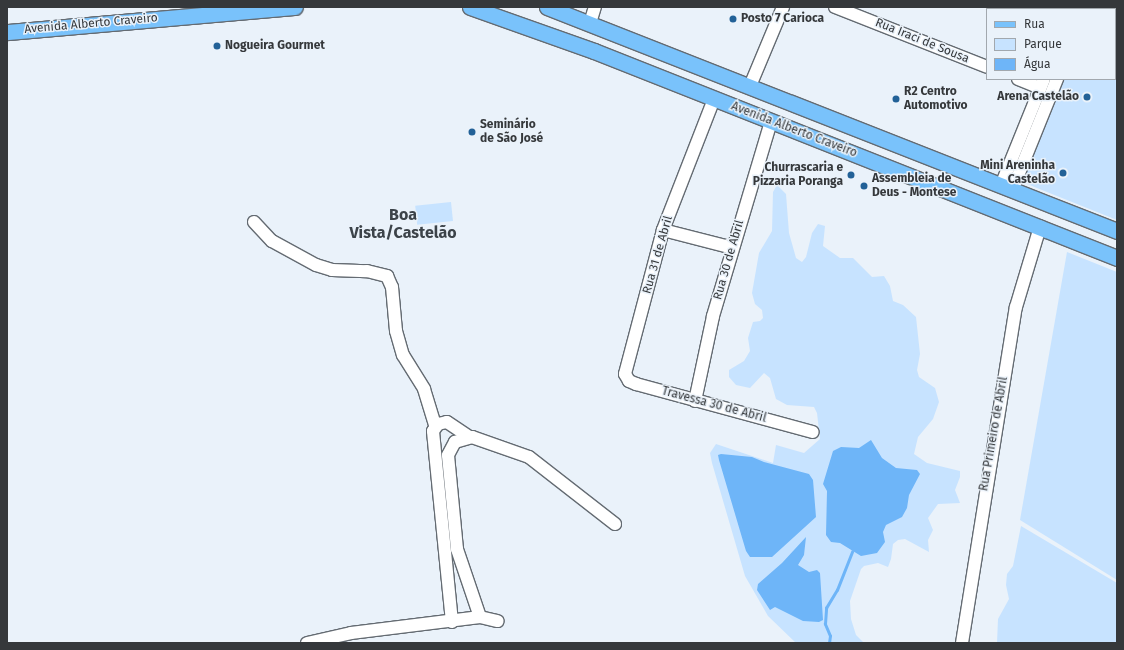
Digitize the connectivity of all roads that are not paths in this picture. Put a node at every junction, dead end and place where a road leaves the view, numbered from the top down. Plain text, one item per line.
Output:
1 (295, 7) edge
2 (470, 7) edge
3 (547, 7) edge
4 (595, 7) edge
5 (783, 7) edge
6 (835, 7) edge
7 (590, 23) junction
8 (7, 32) edge
9 (581, 47) junction
10 (986, 67) edge
11 (1024, 80) edge
12 (1056, 80) edge
13 (1042, 83) edge
14 (750, 86) junction
15 (714, 99) junction
16 (771, 121) junction
17 (1007, 186) junction
18 (254, 222) dead end
19 (1040, 227) junction
20 (663, 230) junction
21 (1117, 231) edge
22 (733, 248) junction
23 (1117, 258) edge
24 (626, 368) joint
25 (695, 401) junction
26 (435, 426) junction
27 (813, 432) dead end
28 (469, 437) junction
29 (614, 524) dead end
30 (480, 617) junction
31 (498, 621) dead end
32 (452, 622) junction
33 (307, 643) edge
34 (962, 643) edge

1 - 8 main road, Avenida Alberto Craveiro
2 - 9 main road, Avenida Alberto Craveiro
3 - 7 main road, Avenida Alberto Craveiro
4 - 7 street
5 - 14 street
6 - 10 street, Rua Iraci de Sousa
7 - 9 main road
7 - 14 main road, Avenida Alberto Craveiro
9 - 15 main road, Avenida Alberto Craveiro
11 - 13 street
12 - 17 street
13 - 17 street
14 - 17 main road, Avenida Alberto Craveiro
15 - 16 main road, Avenida Alberto Craveiro
15 - 20 street, Rua 31 de Abril
16 - 19 main road, Avenida Alberto Craveiro
16 - 22 street, Rua 30 de Abril
17 - 21 main road, Avenida Alberto Craveiro
18 - 26 street
19 - 23 main road, Avenida Alberto Craveiro
19 - 34 street, Rua Primeiro de Abril
20 - 22 street
20 - 24 street, Rua 31 de Abril
22 - 25 street, Rua 30 de Abril
24 - 25 street, Travessa 30 de Abril
25 - 27 street, Travessa 30 de Abril
26 - 28 street
26 - 32 street
28 - 29 street
28 - 30 street
30 - 31 street
30 - 32 street
32 - 33 street

